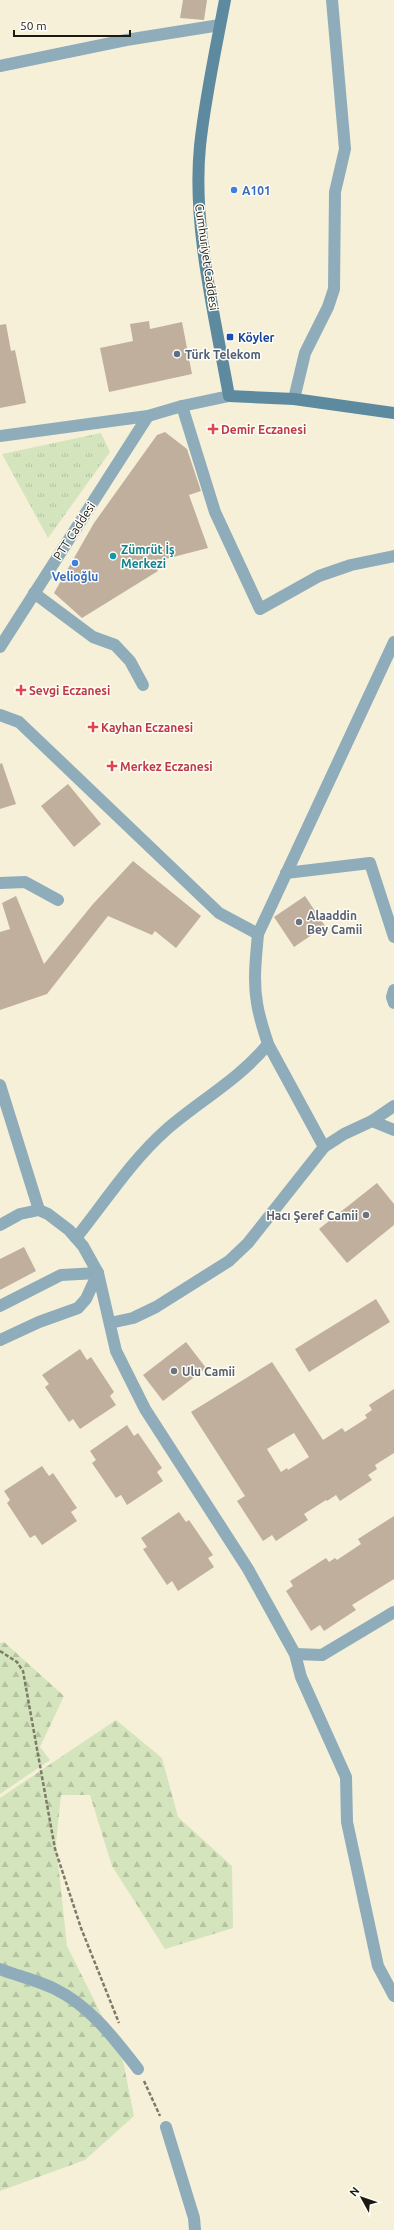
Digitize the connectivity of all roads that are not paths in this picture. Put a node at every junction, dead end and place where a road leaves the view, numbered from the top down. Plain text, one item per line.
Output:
1 (225, 0) edge
2 (332, 0) edge
3 (220, 25) junction
4 (0, 66) edge
5 (228, 396) junction
6 (294, 399) junction
7 (182, 406) junction
8 (394, 413) edge
9 (148, 416) junction
10 (0, 436) edge
11 (394, 556) edge
12 (34, 593) junction
13 (394, 642) edge
14 (0, 647) edge
15 (143, 685) dead end
16 (0, 715) edge
17 (286, 873) junction
18 (0, 884) edge
19 (58, 900) dead end
20 (258, 934) junction
21 (394, 937) edge
22 (394, 990) edge
23 (394, 1003) edge
24 (268, 1044) junction
25 (0, 1085) edge
26 (394, 1106) edge
27 (372, 1121) junction
28 (394, 1130) edge
29 (324, 1147) junction
30 (39, 1210) junction
31 (0, 1225) edge
32 (76, 1238) junction
33 (98, 1273) junction
34 (0, 1306) edge
35 (110, 1323) junction
36 (0, 1340) edge
37 (394, 1612) edge
38 (295, 1654) junction
39 (0, 1969) edge
40 (394, 1996) edge
41 (138, 2069) road end
42 (166, 2127) road end
43 (195, 2230) edge

1 - 3 street, Cumhuriyet Caddesi
2 - 6 street
3 - 4 street
3 - 5 street, Cumhuriyet Caddesi
5 - 6 street
5 - 7 street
6 - 8 street
7 - 9 street
7 - 11 street
9 - 10 street
9 - 12 street, PTT Caddesi
12 - 14 street, PTT Caddesi
12 - 15 street
13 - 17 street
16 - 20 street
17 - 20 street
17 - 21 street
18 - 19 street
20 - 24 street
22 - 23 street
24 - 29 street
24 - 32 street
25 - 30 street
26 - 27 street
27 - 28 street
27 - 29 street
29 - 35 street
30 - 31 street
30 - 32 street
32 - 33 street
33 - 34 street
33 - 35 street
33 - 36 street
35 - 38 street
37 - 38 street
38 - 40 street
39 - 41 street
42 - 43 street

